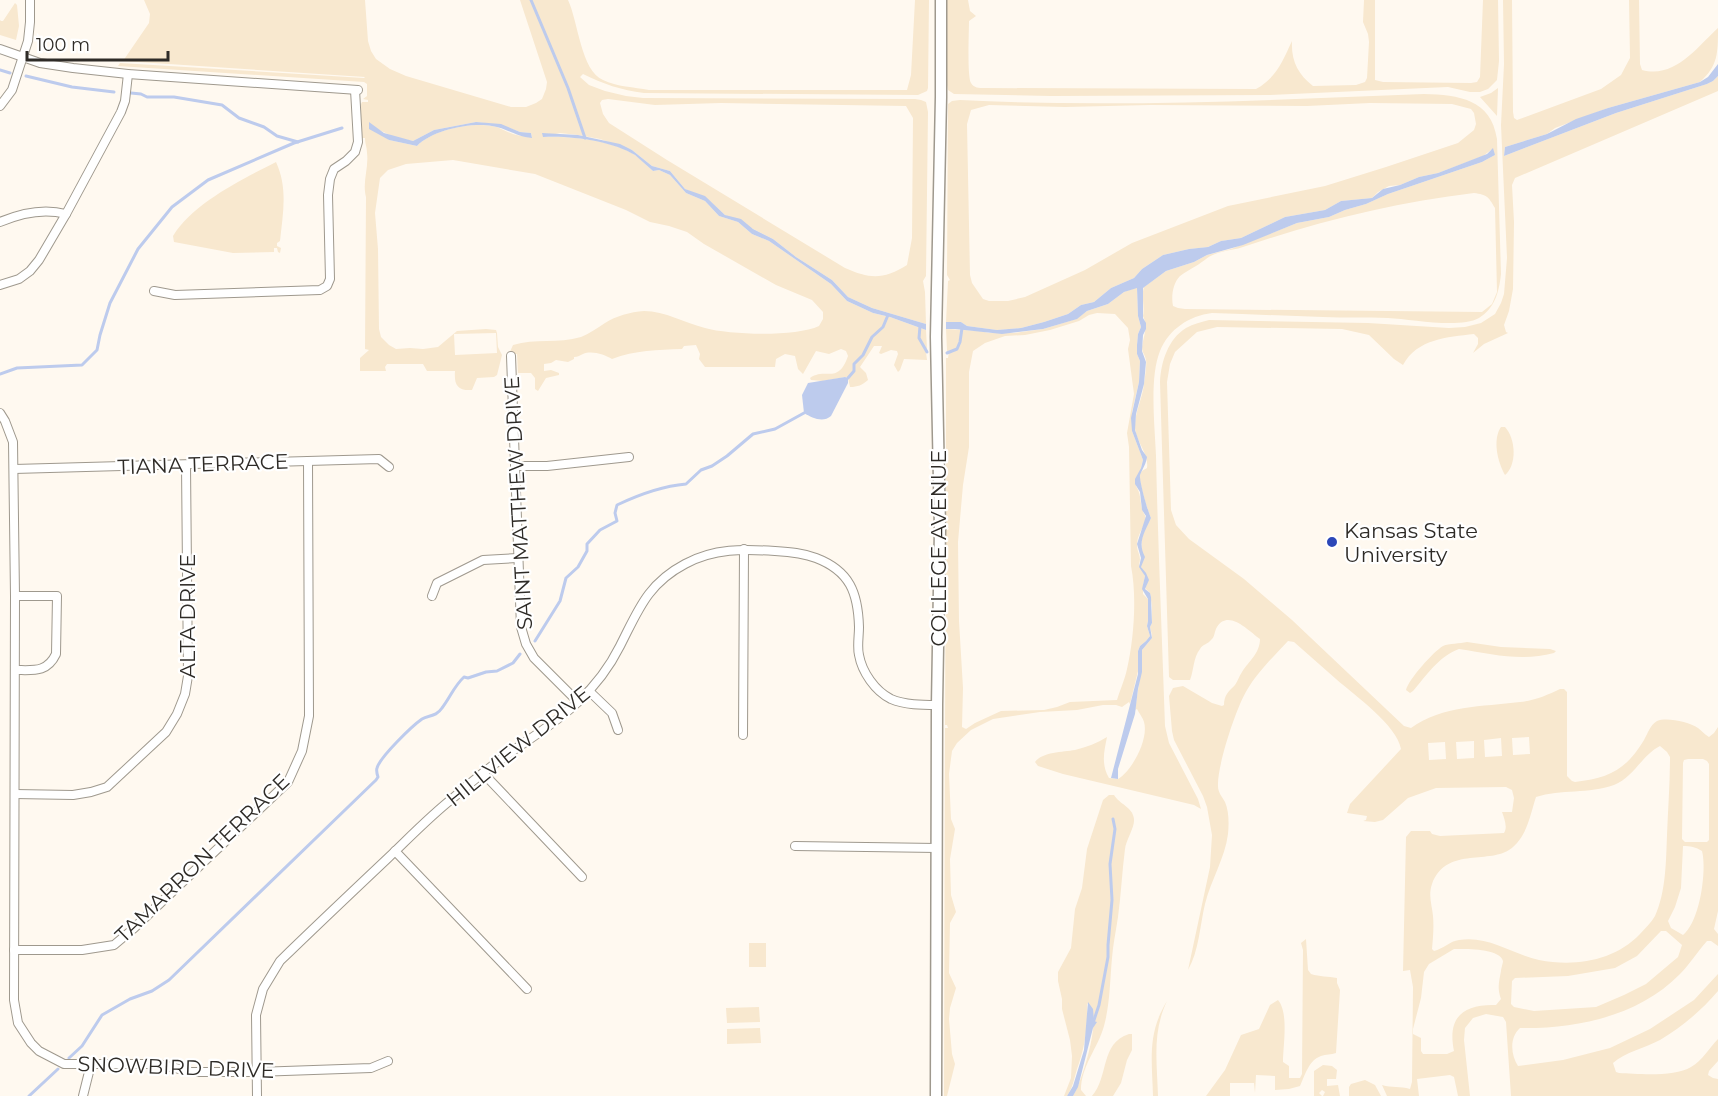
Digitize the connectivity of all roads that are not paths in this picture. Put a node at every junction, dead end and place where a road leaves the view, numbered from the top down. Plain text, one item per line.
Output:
1 (30, 0) edge
2 (940, 0) edge
3 (0, 49) edge
4 (23, 56) junction
5 (128, 74) junction
6 (0, 106) edge
7 (66, 214) junction
8 (0, 222) edge
9 (0, 285) edge
10 (154, 291) dead end
11 (511, 356) dead end
12 (0, 413) edge
13 (630, 457) dead end
14 (308, 461) junction
15 (186, 465) junction
16 (515, 466) junction
17 (389, 467) dead end
18 (14, 469) junction
19 (744, 549) junction
20 (517, 558) junction
21 (15, 596) junction
22 (432, 596) dead end
23 (15, 670) junction
24 (589, 691) junction
25 (578, 702) junction
26 (937, 705) junction
27 (618, 730) dead end
28 (743, 735) dead end
29 (483, 773) junction
30 (15, 794) junction
31 (795, 846) dead end
32 (937, 848) junction
33 (395, 851) junction
34 (582, 878) dead end
35 (14, 950) junction
36 (527, 989) dead end
37 (388, 1061) dead end
38 (91, 1064) junction
39 (256, 1072) junction
40 (83, 1096) edge
41 (257, 1096) edge
42 (936, 1096) edge

1 - 4 street
2 - 26 street, COLLEGE AVENUE
3 - 4 street
4 - 5 street
4 - 6 street
5 - 7 street
5 - 10 street
7 - 8 street
7 - 9 street
11 - 16 street, SAINT MATTHEW DRIVE
12 - 18 street, SNOWBIRD DRIVE
13 - 16 street
14 - 15 street, TIANA TERRACE
14 - 17 street, TIANA TERRACE
14 - 35 street, TAMARRON TERRACE
15 - 18 street, TIANA TERRACE
15 - 30 street, ALTA DRIVE
16 - 20 street, SAINT MATTHEW DRIVE
18 - 21 street, SNOWBIRD DRIVE
19 - 24 street, HILLVIEW DRIVE
19 - 26 street, HILLVIEW DRIVE
19 - 28 street
20 - 22 street
20 - 25 street, SAINT MATTHEW DRIVE
21 - 23 street, SNOWBIRD DRIVE
21 - 23 street
23 - 30 street, SNOWBIRD DRIVE
24 - 25 street, HILLVIEW DRIVE
24 - 27 street
25 - 29 street, HILLVIEW DRIVE
26 - 32 street, COLLEGE AVENUE
29 - 33 street, HILLVIEW DRIVE
29 - 34 street
30 - 35 street, SNOWBIRD DRIVE
31 - 32 street
32 - 42 street, COLLEGE AVENUE
33 - 36 street
33 - 39 street, HILLVIEW DRIVE
35 - 38 street, SNOWBIRD DRIVE
37 - 39 street, SNOWBIRD DRIVE
38 - 39 street, SNOWBIRD DRIVE
38 - 40 street
39 - 41 street, HILLVIEW DRIVE

